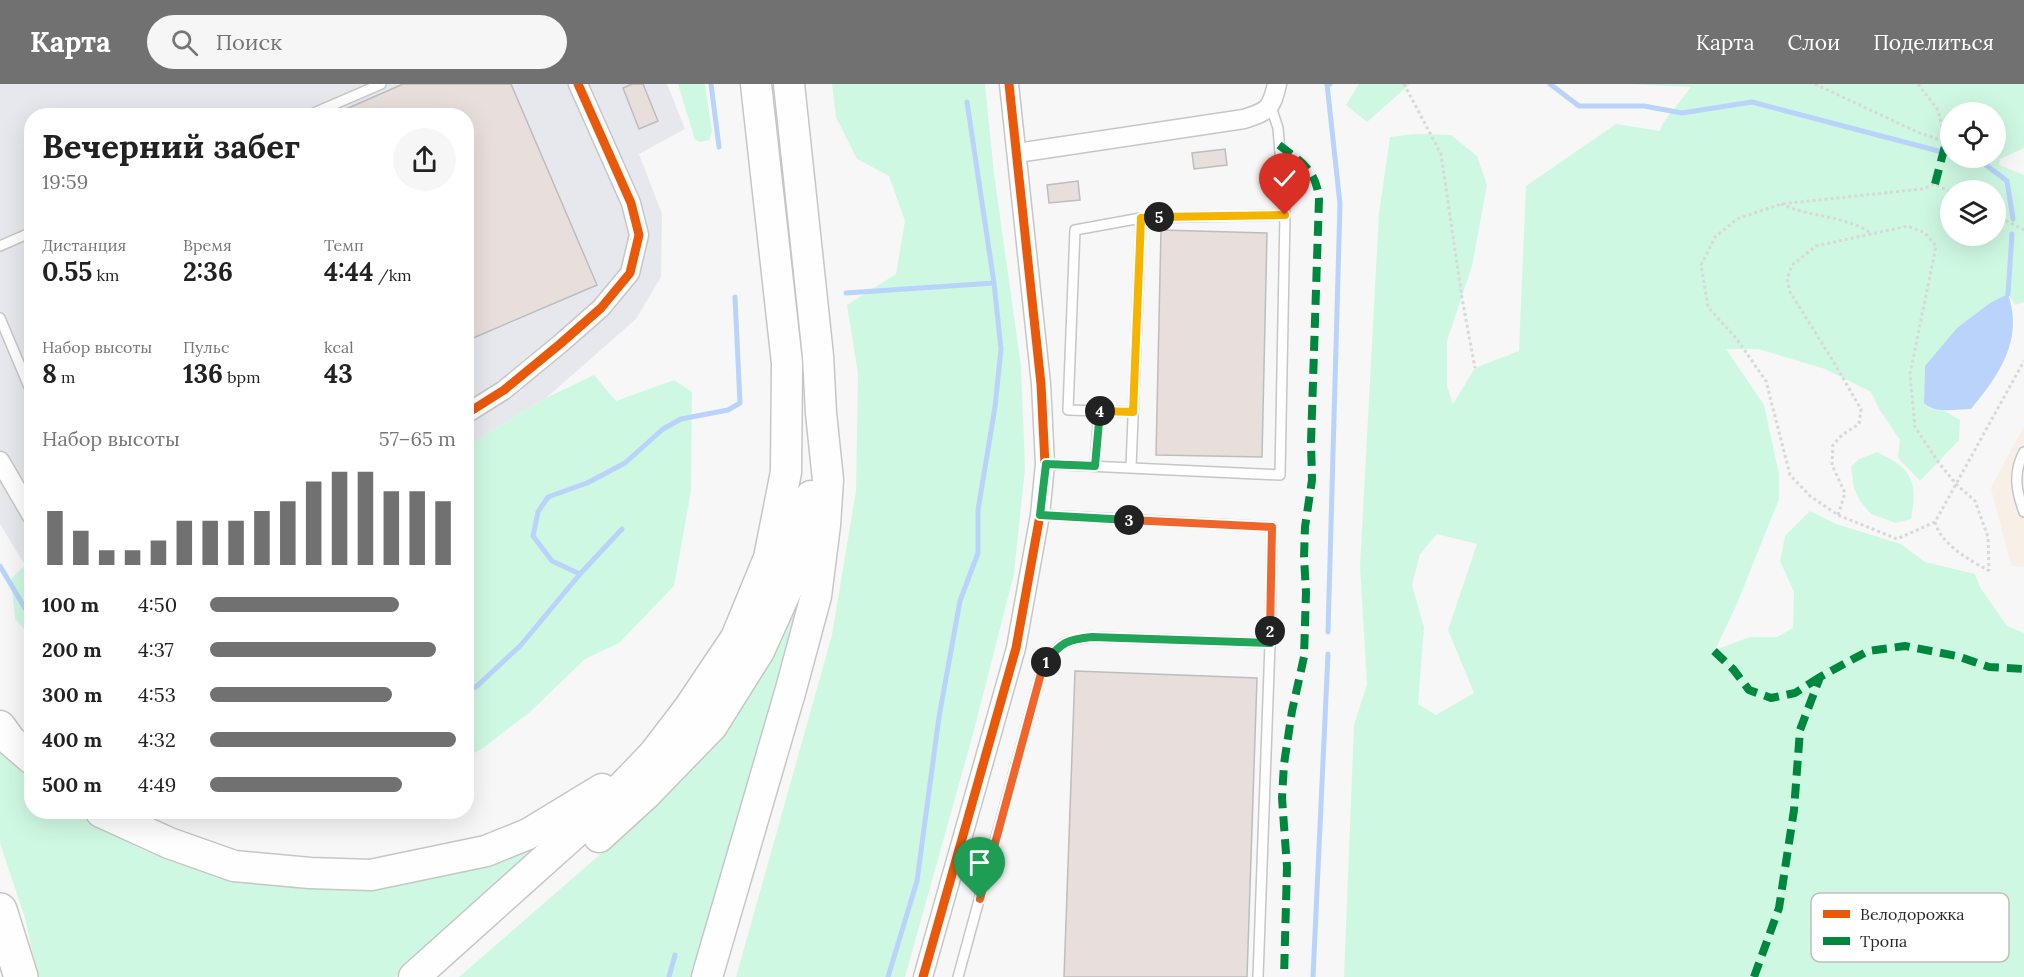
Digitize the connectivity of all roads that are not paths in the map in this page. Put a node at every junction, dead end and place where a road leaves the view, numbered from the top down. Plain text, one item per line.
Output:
1 (381, 84) edge
2 (578, 84) edge
3 (756, 84) edge
4 (789, 84) edge
5 (1009, 84) edge
6 (1277, 84) edge
7 (1270, 107) junction
8 (326, 108) edge
9 (1017, 153) junction
10 (1285, 215) junction
11 (1141, 218) junction
12 (24, 236) edge
13 (0, 246) edge
14 (0, 318) edge
15 (24, 375) edge
16 (474, 409) edge
17 (1099, 411) junction
18 (1133, 412) junction
19 (821, 413) junction
20 (2024, 452) edge
21 (0, 461) edge
22 (1046, 464) junction
23 (1095, 466) junction
24 (1131, 467) junction
25 (24, 502) edge
26 (2024, 512) edge
27 (1040, 515) junction
28 (1270, 643) junction
29 (0, 726) edge
30 (24, 752) edge
31 (653, 755) junction
32 (116, 819) edge
33 (0, 910) edge
34 (21, 977) edge
35 (414, 977) edge
36 (438, 977) edge
37 (707, 977) edge
38 (923, 977) edge
39 (958, 977) edge
40 (1258, 977) edge

1 - 8 lane
2 - 16 street
3 - 31 main road
4 - 19 main road
5 - 9 street
6 - 7 street
7 - 9 street
7 - 10 lane
9 - 22 street
10 - 11 lane
10 - 24 lane
11 - 17 lane
11 - 18 lane
12 - 13 lane
14 - 15 lane
17 - 18 lane
17 - 23 lane
18 - 24 lane
19 - 36 main road
19 - 37 main road
20 - 26 lane
21 - 25 street
22 - 23 lane
22 - 27 street
23 - 24 lane
27 - 28 lane
27 - 38 street
28 - 39 lane
28 - 40 lane
29 - 30 main road
31 - 32 main road
31 - 35 main road
33 - 34 highway

